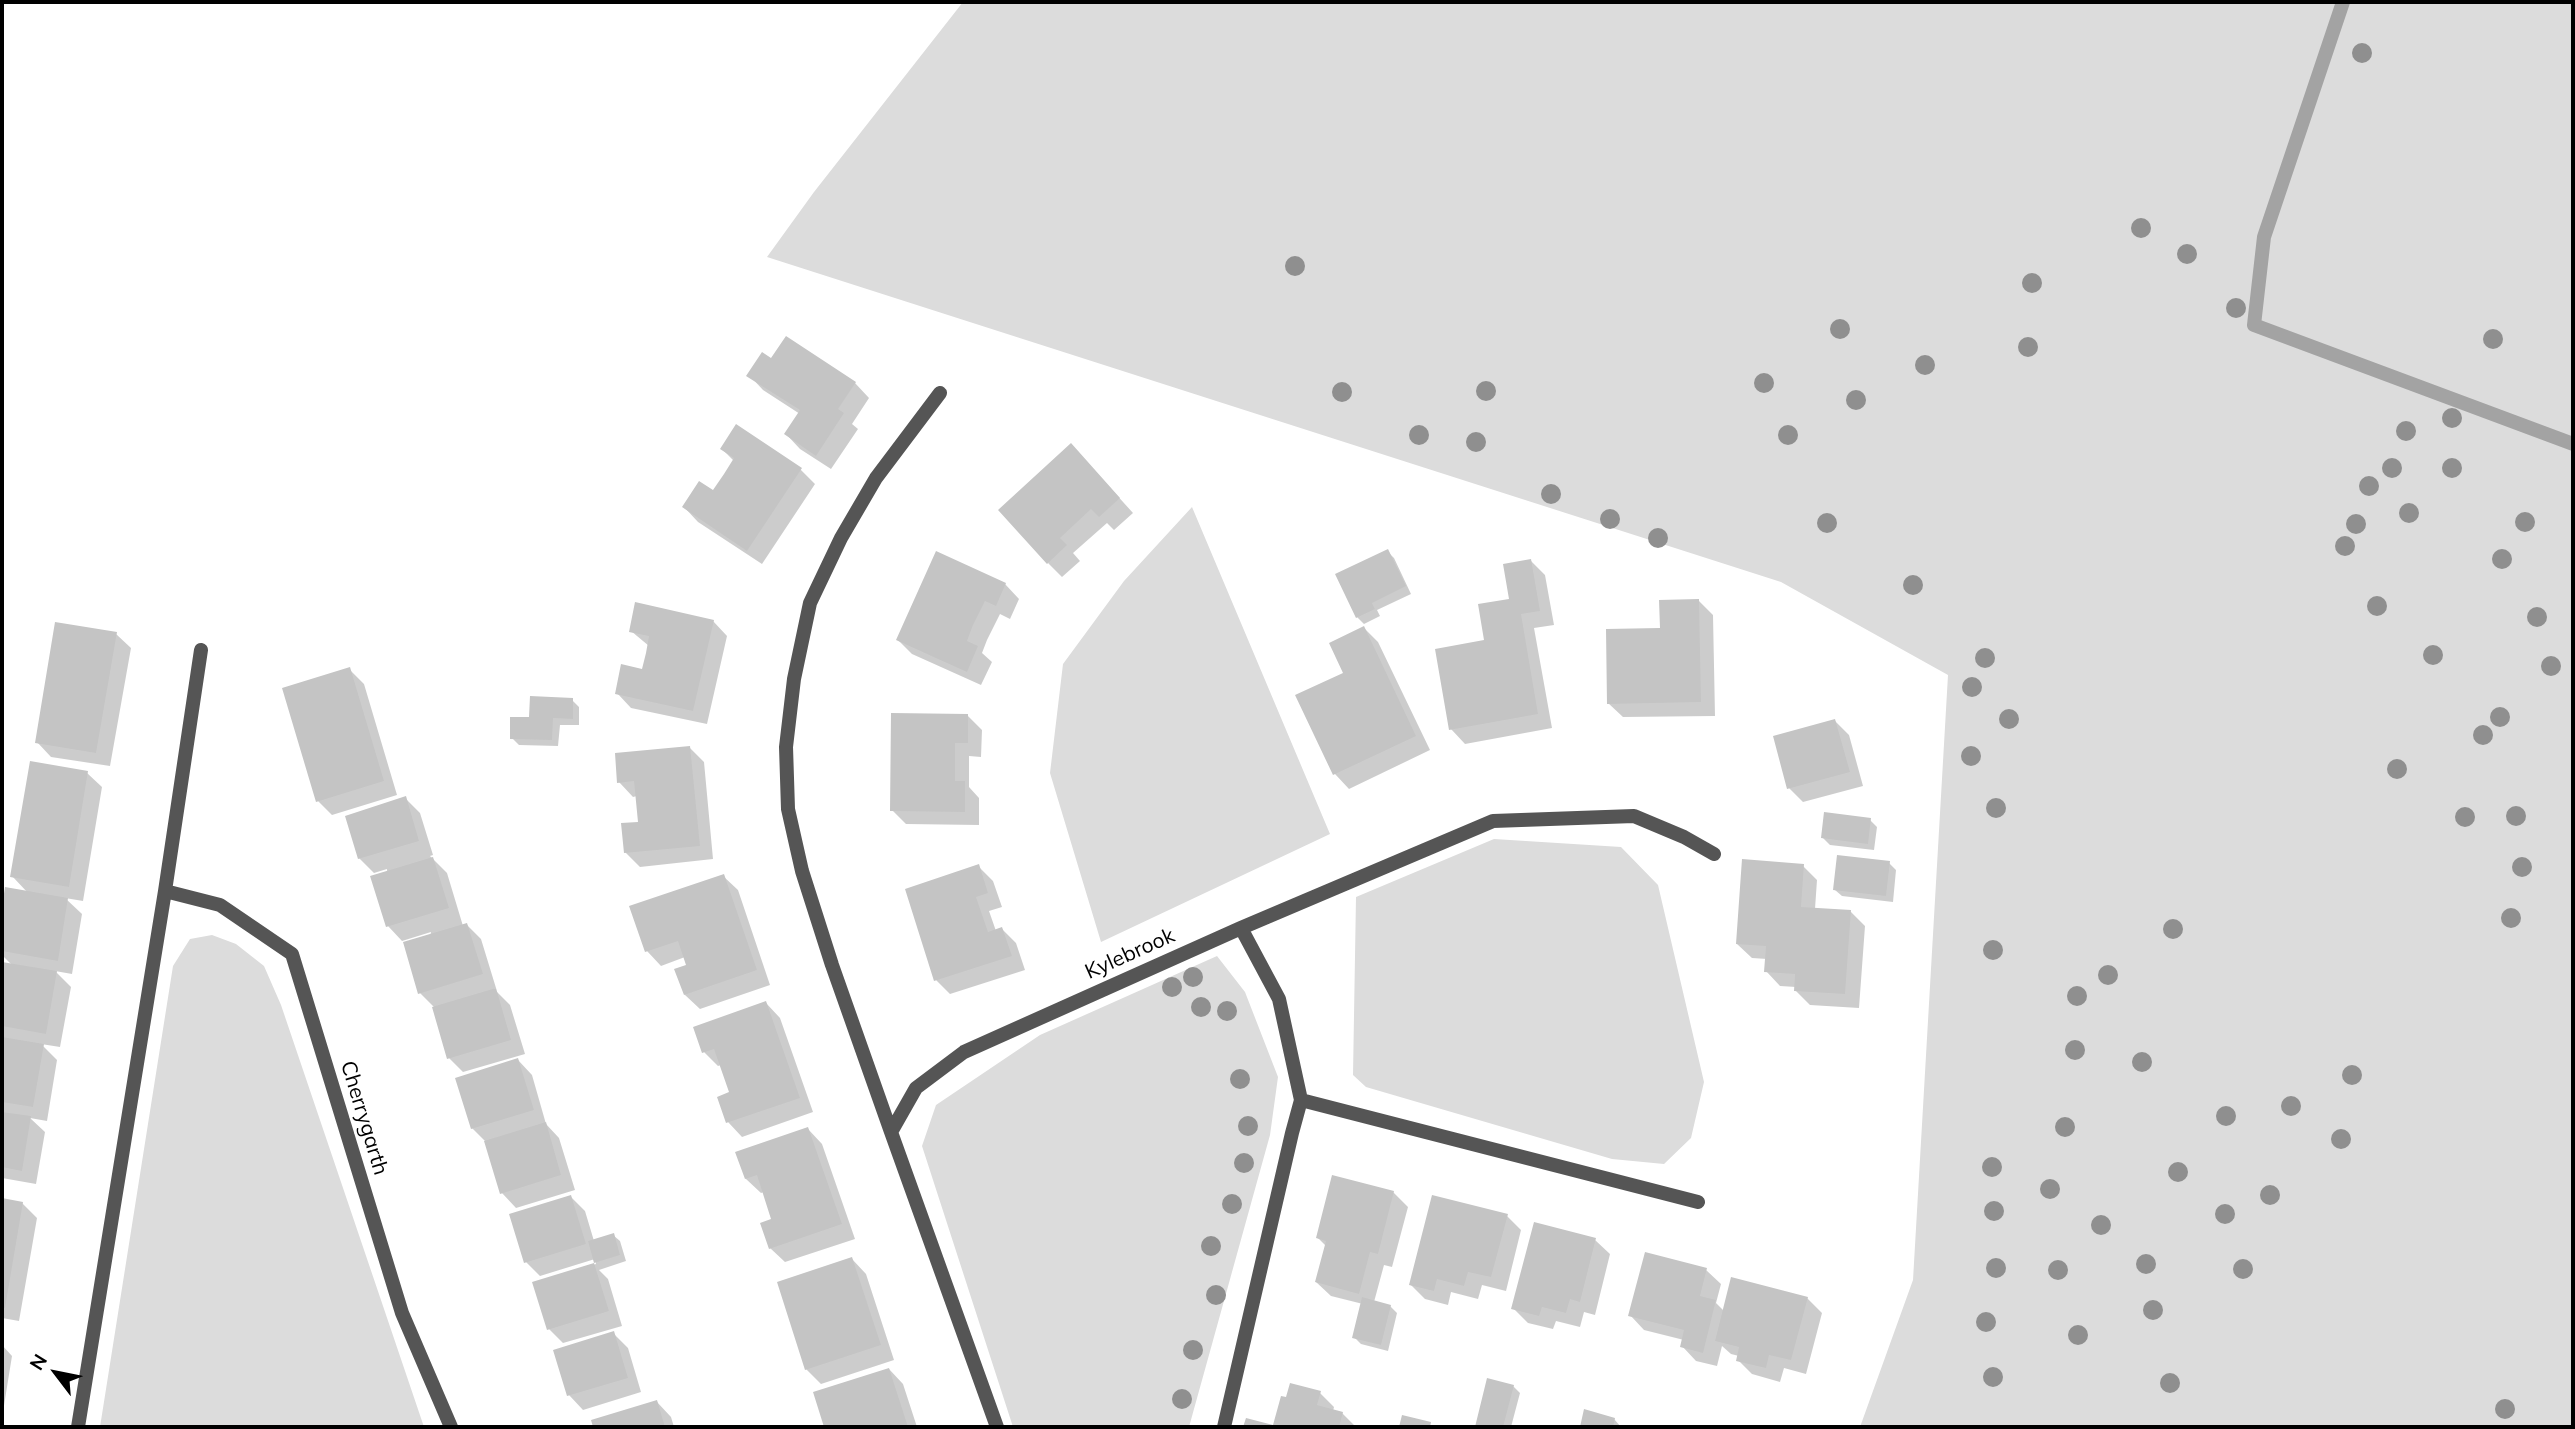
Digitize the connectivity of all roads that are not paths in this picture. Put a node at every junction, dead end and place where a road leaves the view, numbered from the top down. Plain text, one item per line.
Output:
1 (940, 393) dead end
2 (201, 650) dead end
3 (1714, 854) dead end
4 (165, 891) junction
5 (1241, 928) junction
6 (1301, 1100) junction
7 (891, 1132) junction
8 (1698, 1202) dead end
9 (78, 1427) edge
10 (452, 1427) edge
11 (997, 1427) edge
12 (1224, 1427) edge

1 - 7 street
2 - 4 street
3 - 5 street, Kylebrook
4 - 9 street
4 - 10 street, Cherrygarth
5 - 6 street
5 - 7 street, Kylebrook
6 - 8 street
6 - 12 street
7 - 11 street

